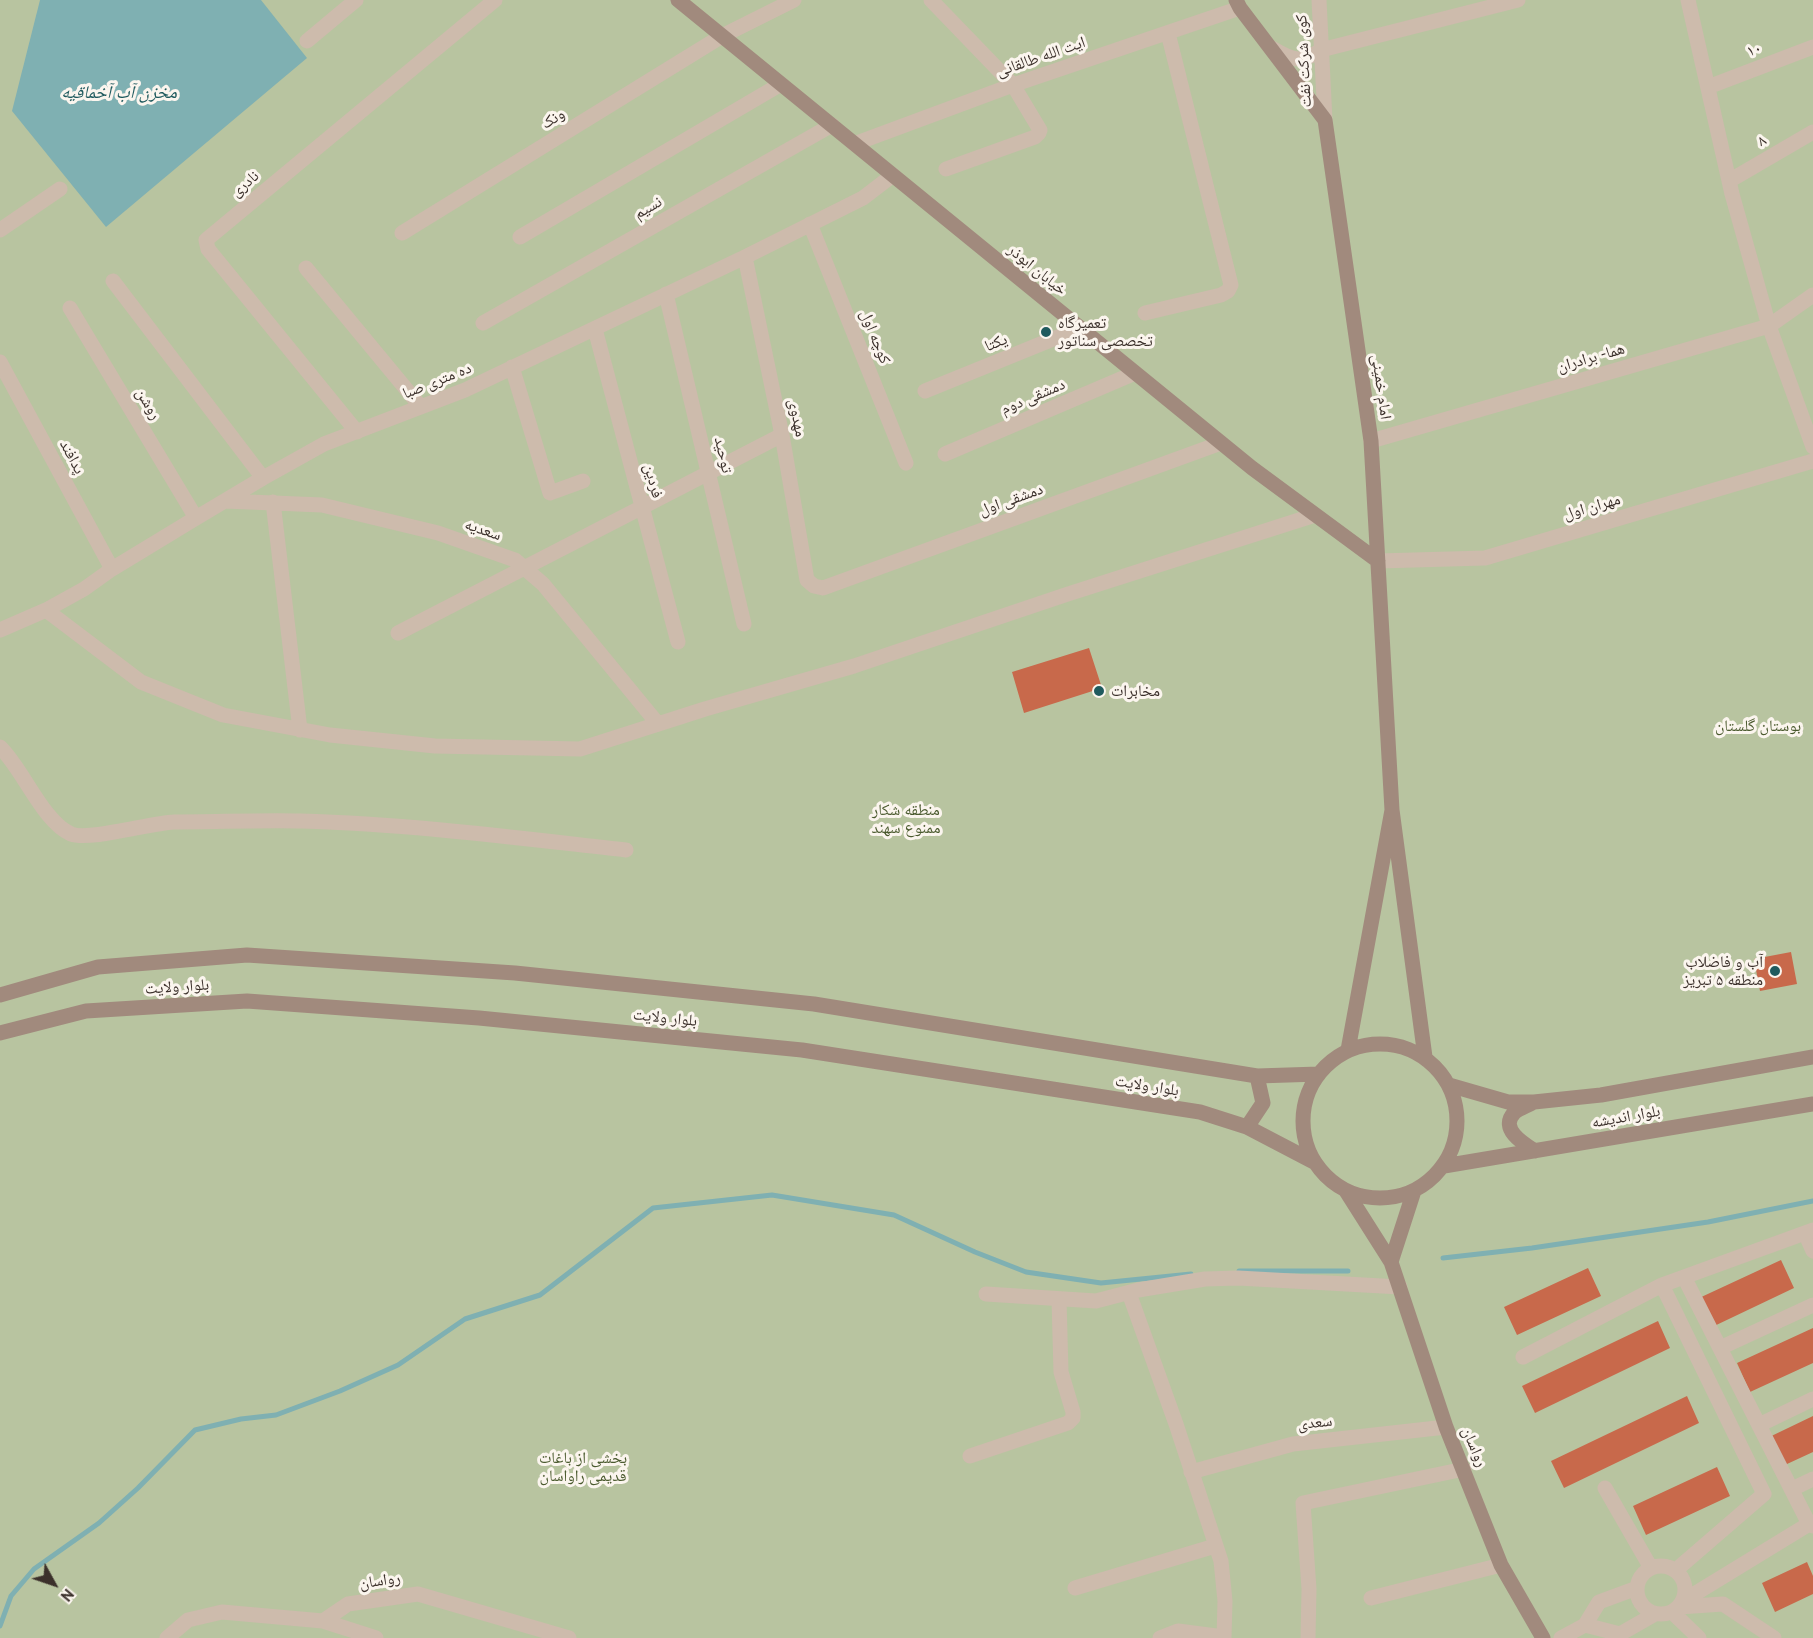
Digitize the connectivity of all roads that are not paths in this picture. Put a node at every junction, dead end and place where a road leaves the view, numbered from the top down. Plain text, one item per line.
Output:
1 (356, 0) edge
2 (495, 0) edge
3 (678, 0) edge
4 (794, 0) edge
5 (932, 0) edge
6 (1319, 0) edge
7 (1518, 0) edge
8 (1688, 0) edge
9 (1238, 4) edge
10 (1168, 33) junction
11 (722, 36) junction
12 (307, 41) dead end
13 (1270, 46) junction
14 (1813, 47) edge
15 (1321, 51) junction
16 (782, 84) junction
17 (1013, 85) junction
18 (1708, 87) junction
19 (1324, 120) junction
20 (831, 125) junction
21 (1813, 132) edge
22 (854, 144) junction
23 (946, 169) dead end
24 (893, 175) junction
25 (1729, 182) junction
26 (60, 189) dead end
27 (810, 224) junction
28 (0, 230) edge
29 (402, 233) dead end
30 (520, 237) dead end
31 (746, 257) junction
32 (306, 268) dead end
33 (113, 281) dead end
34 (666, 294) junction
35 (1813, 295) edge
36 (70, 308) dead end
37 (1145, 314) dead end
38 (483, 323) dead end
39 (1769, 326) junction
40 (595, 328) junction
41 (1080, 328) junction
42 (0, 362) edge
43 (512, 368) junction
44 (1135, 373) junction
45 (925, 391) dead end
46 (421, 407) junction
47 (357, 432) junction
48 (782, 435) junction
49 (1371, 441) junction
50 (1221, 442) junction
51 (1813, 447) edge
52 (945, 454) dead end
53 (1813, 461) edge
54 (906, 463) dead end
55 (708, 473) junction
56 (263, 478) junction
57 (583, 481) dead end
58 (225, 501) junction
59 (273, 502) junction
60 (642, 507) junction
61 (1315, 515) junction
62 (195, 518) junction
63 (1378, 561) junction
64 (524, 568) junction
65 (112, 569) junction
66 (814, 586) joint
67 (45, 610) junction
68 (744, 624) dead end
69 (1, 628) edge
70 (398, 633) dead end
71 (678, 642) dead end
72 (658, 724) junction
73 (300, 730) junction
74 (0, 747) edge
75 (1392, 810) junction
76 (626, 850) dead end
77 (0, 995) edge
78 (0, 1033) edge
79 (1348, 1050) junction
80 (1425, 1057) junction
81 (1813, 1057) edge
82 (1319, 1074) junction
83 (1257, 1076) junction
84 (1449, 1085) junction
85 (1534, 1102) junction
86 (1813, 1104) edge
87 (1247, 1127) junction
88 (1535, 1151) junction
89 (1314, 1162) junction
90 (1444, 1166) junction
91 (1346, 1191) junction
92 (1414, 1191) junction
93 (1809, 1231) edge
94 (1813, 1251) edge
95 (1391, 1262) junction
96 (1684, 1277) junction
97 (1662, 1285) junction
98 (1400, 1287) junction
99 (1129, 1293) junction
100 (986, 1294) dead end
101 (1059, 1299) junction
102 (1813, 1305) edge
103 (1720, 1348) junction
104 (1523, 1357) dead end
105 (1813, 1399) edge
106 (1759, 1425) junction
107 (1446, 1427) junction
108 (970, 1456) dead end
109 (1464, 1469) junction
110 (1191, 1473) junction
111 (1813, 1479) edge
112 (1605, 1488) dead end
113 (1792, 1489) junction
114 (1811, 1525) edge
115 (1215, 1545) junction
116 (1501, 1565) junction
117 (1651, 1568) junction
118 (1676, 1570) junction
119 (1075, 1588) dead end
120 (1637, 1588) junction
121 (1371, 1598) dead end
122 (1678, 1607) junction
123 (1655, 1614) junction
124 (323, 1621) junction
125 (1585, 1625) junction
126 (1224, 1637) edge
127 (167, 1638) edge
128 (376, 1638) edge
129 (569, 1638) edge
130 (1160, 1638) edge
131 (1308, 1638) edge
132 (1543, 1638) edge
133 (1561, 1638) edge
134 (1700, 1638) edge
135 (1774, 1638) edge

1 - 12 street
2 - 47 street, نادری
3 - 11 main road, خیابان ابوذر
4 - 11 street, ونک
5 - 17 street
6 - 15 street, کوی شرکت نفت
7 - 15 street
8 - 18 street
9 - 10 street, ایت الله طالقانی
9 - 13 main road, امام خمینی
10 - 17 street, ایت الله طالقانی
10 - 37 street
11 - 16 main road, خیابان ابوذر
11 - 29 street, ونک
13 - 15 street
13 - 19 main road, امام خمینی
14 - 18 street, ۱۰
15 - 19 street, کوی شرکت نفت
16 - 20 main road, خیابان ابوذر
16 - 30 street
17 - 22 street, ایت الله طالقانی
17 - 23 street
18 - 25 street
19 - 49 main road, امام خمینی
20 - 22 main road, خیابان ابوذر
20 - 38 street, نسیم
21 - 25 street, ۸
22 - 24 main road, خیابان ابوذر
24 - 27 street, ده متری صبا
24 - 41 main road, خیابان ابوذر
25 - 39 street
26 - 28 street
27 - 31 street, ده متری صبا
27 - 54 street, کوچه اول
31 - 34 street, ده متری صبا
31 - 48 street, مهدوی
32 - 46 street
33 - 56 street
34 - 40 street, ده متری صبا
34 - 55 street, توحید
35 - 39 street, هما- برادران
36 - 62 street, روشن
39 - 49 street, هما- برادران
39 - 51 street
40 - 43 street, ده متری صبا
40 - 60 street, فردین
41 - 44 main road, خیابان ابوذر
41 - 45 street, یکتا
42 - 65 street, پدافند
43 - 46 street, ده متری صبا
43 - 57 street
44 - 50 main road, خیابان ابوذر
44 - 52 street, دمشقی دوم
46 - 47 street, ده متری صبا
47 - 56 street, ده متری صبا
48 - 55 street
48 - 66 street, مهدوی
49 - 63 main road, امام خمینی
50 - 61 main road, خیابان ابوذر
50 - 66 street, دمشقی اول
53 - 63 street, مهران اول
55 - 60 street
55 - 68 street, توحید
56 - 58 street, ده متری صبا
58 - 59 street, سعدیه
58 - 62 street, ده متری صبا
59 - 64 street, سعدیه
59 - 73 street
60 - 64 street
60 - 71 street, فردین
61 - 63 main road, خیابان ابوذر
61 - 72 street
62 - 65 street, ده متری صبا
63 - 75 main road, امام خمینی
64 - 70 street
64 - 72 street, سعدیه
65 - 67 street, ده متری صبا
67 - 69 street, ده متری صبا
67 - 73 street
72 - 73 street
74 - 76 street
75 - 79 main road
75 - 80 main road
77 - 83 main road, بلوار ولایت
78 - 87 main road, بلوار ولایت
79 - 80 main road
79 - 82 main road
80 - 84 main road
81 - 85 main road, بلوار اندیشه
82 - 83 main road, بلوار ولایت
82 - 89 main road
83 - 87 main road
84 - 85 main road, بلوار اندیشه
84 - 90 main road
85 - 88 main road
86 - 88 main road, بلوار اندیشه
87 - 89 main road, بلوار ولایت
88 - 90 main road, بلوار اندیشه
89 - 91 main road
90 - 92 main road
91 - 92 main road
91 - 95 main road, رواسان
92 - 95 main road
93 - 94 street
93 - 96 street
95 - 98 main road, رواسان
96 - 97 street
96 - 103 street
97 - 104 street
97 - 118 street
98 - 99 street
98 - 107 main road, رواسان
99 - 101 street
99 - 110 street
100 - 101 street
101 - 108 street
102 - 103 street
103 - 106 street
105 - 106 street
106 - 113 street
107 - 109 main road, رواسان
107 - 110 street, سعدی
109 - 116 main road, رواسان
109 - 131 street
110 - 115 street
111 - 113 street
112 - 117 street
113 - 114 street
114 - 122 street
115 - 119 street
115 - 126 street
116 - 121 street
116 - 132 main road, رواسان
117 - 118 street
117 - 120 street
118 - 122 street
120 - 123 street
120 - 125 street
122 - 123 street
122 - 134 street
122 - 135 street
123 - 125 street
124 - 127 street
124 - 128 street
124 - 129 street, رواسان
125 - 133 street
126 - 130 street

